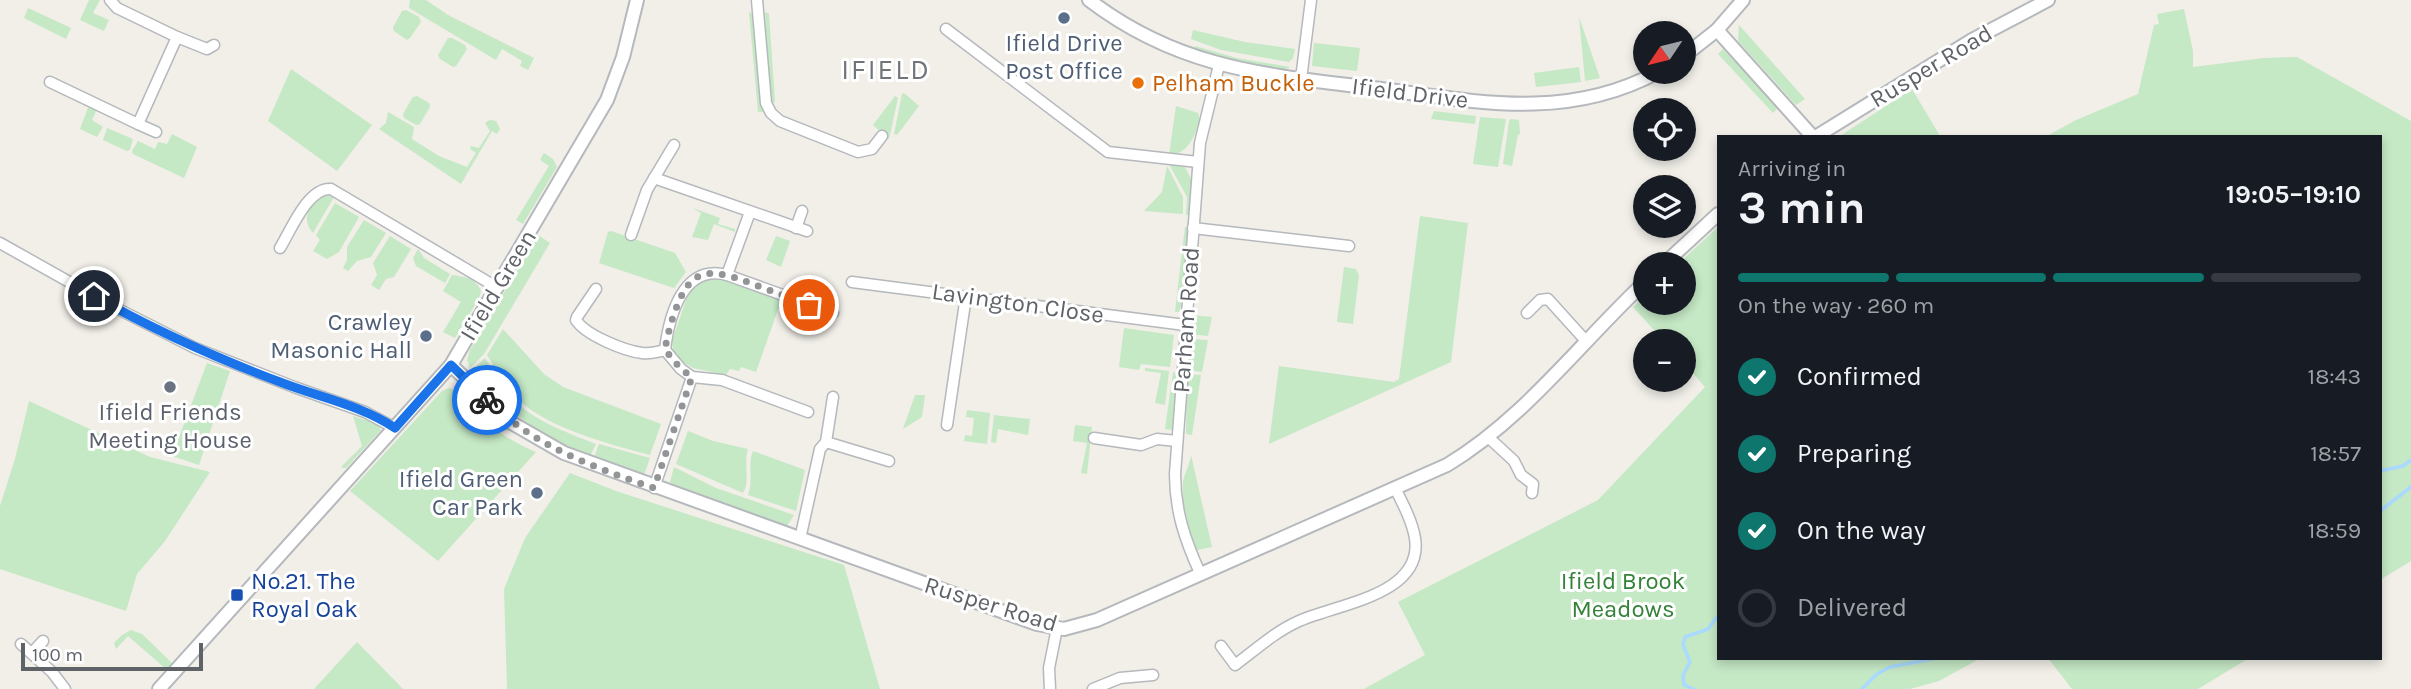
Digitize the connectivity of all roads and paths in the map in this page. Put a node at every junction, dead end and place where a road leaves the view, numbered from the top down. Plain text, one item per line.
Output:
1 (110, 0) edge
2 (637, 0) edge
3 (757, 0) edge
4 (1089, 0) edge
5 (1311, 0) edge
6 (1742, 0) edge
7 (2048, 0) edge
8 (946, 29) dead end
9 (1717, 30) junction
10 (177, 37) junction
11 (214, 45) dead end
12 (1696, 47) edge
13 (1219, 65) junction
14 (1301, 79) junction
15 (50, 82) dead end
16 (1633, 83) edge
17 (138, 124) junction
18 (156, 132) dead end
19 (1814, 135) edge
20 (1817, 135) edge
21 (882, 136) dead end
22 (674, 145) dead end
23 (1198, 162) junction
24 (654, 178) junction
25 (802, 211) dead end
26 (750, 212) junction
27 (1717, 215) edge
28 (796, 228) junction
29 (1193, 228) junction
30 (807, 231) dead end
31 (631, 235) dead end
32 (0, 243) edge
33 (1349, 246) dead end
34 (280, 248) dead end
35 (1677, 252) edge
36 (727, 275) junction
37 (852, 282) dead end
38 (498, 288) junction
39 (596, 289) dead end
40 (1633, 294) edge
41 (966, 296) junction
42 (833, 313) dead end
43 (1527, 313) dead end
44 (1185, 325) junction
45 (1586, 341) junction
46 (665, 350) junction
47 (451, 365) junction
48 (692, 377) junction
49 (833, 397) dead end
50 (808, 412) dead end
51 (947, 425) dead end
52 (395, 428) junction
53 (1488, 437) junction
54 (1094, 439) dead end
55 (1177, 441) junction
56 (826, 442) junction
57 (889, 461) dead end
58 (654, 488) junction
59 (1395, 488) junction
60 (1532, 493) dead end
61 (800, 539) junction
62 (1200, 573) junction
63 (1057, 628) junction
64 (43, 641) dead end
65 (21, 644) dead end
66 (1221, 646) dead end
67 (32, 653) junction
68 (1153, 675) dead end
69 (65, 689) edge
70 (159, 689) edge
71 (1049, 689) edge
72 (1093, 689) edge

1 - 10 street
2 - 38 street, Ifield Green
3 - 21 street
4 - 13 street, Ifield Drive
5 - 14 street
6 - 9 street
7 - 20 street, Rusper Road
8 - 23 street
9 - 12 street
9 - 19 street
10 - 11 street
10 - 17 street
13 - 14 street, Ifield Drive
13 - 23 street, Parham Road
14 - 16 street, Ifield Drive
15 - 17 street
17 - 18 street
22 - 24 street
23 - 29 street, Parham Road
24 - 26 street
24 - 31 street
25 - 28 street
26 - 28 street
26 - 36 street
27 - 35 street
28 - 30 street
29 - 33 street
29 - 44 street, Parham Road
32 - 52 street
34 - 38 street
36 - 42 street
36 - 46 street
37 - 41 street, Lavington Close
38 - 47 street, Ifield Green
39 - 46 street
40 - 45 street, Rusper Road
41 - 44 street, Lavington Close
41 - 51 street
43 - 45 street
44 - 55 street, Parham Road
45 - 53 street, Rusper Road
46 - 48 street
47 - 52 street, Ifield Green
47 - 58 street, Rusper Road
48 - 50 street
48 - 58 street
49 - 56 street
52 - 70 street, Ifield Green
53 - 59 street, Rusper Road
53 - 60 street
54 - 55 street
55 - 62 street, Parham Road
56 - 57 street
56 - 61 street
58 - 61 street, Rusper Road
59 - 62 street, Rusper Road
59 - 66 street
61 - 63 street, Rusper Road
62 - 63 street, Rusper Road
63 - 71 street
64 - 67 street
65 - 67 street
67 - 69 street
68 - 72 street

